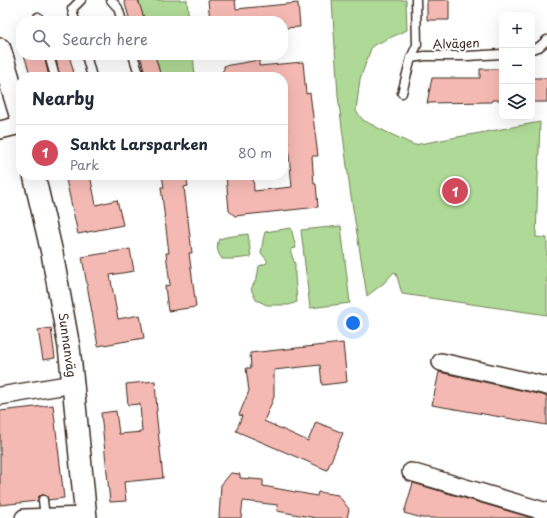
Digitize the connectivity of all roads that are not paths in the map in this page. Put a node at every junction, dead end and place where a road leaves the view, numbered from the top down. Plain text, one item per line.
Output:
1 (80, 0) edge
2 (111, 0) edge
3 (416, 0) edge
4 (74, 16) edge
5 (120, 16) edge
6 (547, 40) edge
7 (535, 48) edge
8 (0, 49) edge
9 (499, 54) edge
10 (411, 58) junction
11 (50, 60) edge
12 (87, 60) edge
13 (135, 60) edge
14 (54, 72) edge
15 (91, 72) edge
16 (138, 72) edge
17 (402, 93) dead end
18 (16, 102) edge
19 (16, 126) edge
20 (0, 130) edge
21 (35, 180) edge
22 (441, 362) dead end
23 (73, 384) junction
24 (547, 386) edge
25 (0, 396) edge
26 (411, 472) dead end
27 (44, 512) edge
28 (547, 512) edge
29 (86, 517) edge
30 (24, 518) edge

1 - 4 lane
2 - 5 lane
3 - 10 lane
6 - 7 lane
8 - 18 street
9 - 10 lane, Alvägen
10 - 17 lane
11 - 14 lane
12 - 15 lane
13 - 16 lane
19 - 20 street
21 - 23 street, Sunnanväg
22 - 24 street
23 - 25 street
23 - 29 street, Sunnanväg
26 - 28 street
27 - 29 street
27 - 30 street

